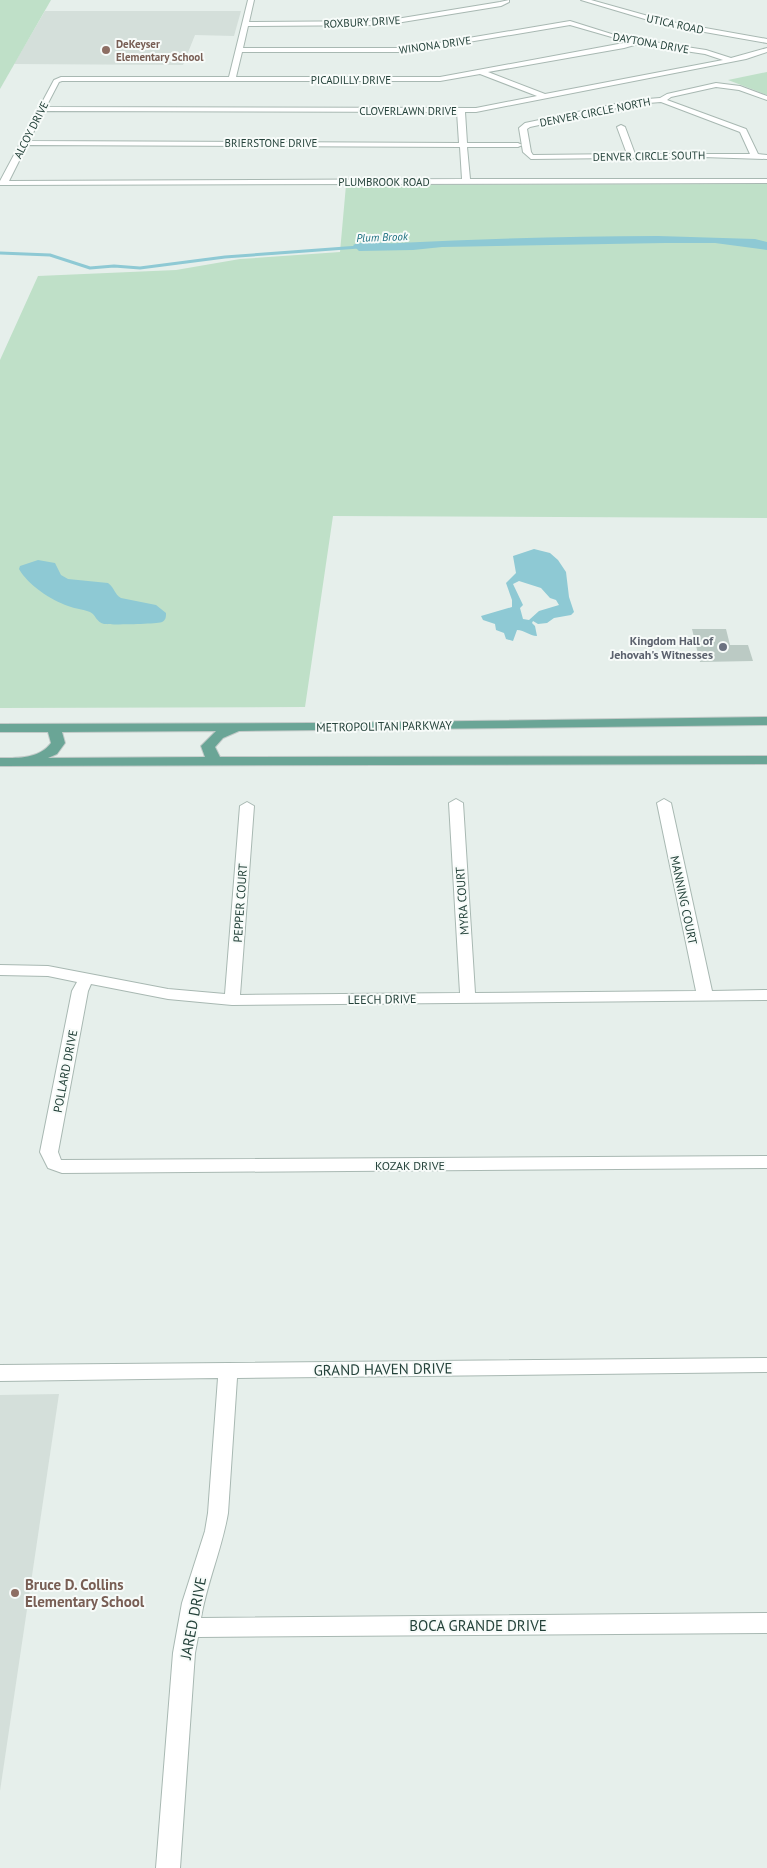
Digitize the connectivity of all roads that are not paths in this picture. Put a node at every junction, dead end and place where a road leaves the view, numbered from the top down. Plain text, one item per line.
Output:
1 (252, 0) edge
2 (584, 0) edge
3 (506, 1) edge
4 (570, 23) joint
5 (246, 24) junction
6 (767, 41) edge
7 (637, 42) junction
8 (239, 50) junction
9 (767, 50) edge
10 (732, 60) junction
11 (483, 73) junction
12 (61, 79) joint
13 (232, 79) junction
14 (546, 97) junction
15 (767, 98) edge
16 (662, 100) junction
17 (42, 109) junction
18 (461, 111) junction
19 (621, 127) dead end
20 (25, 143) junction
21 (463, 144) junction
22 (518, 145) dead end
23 (531, 157) joint
24 (632, 157) junction
25 (754, 157) junction
26 (767, 157) edge
27 (767, 181) edge
28 (466, 182) junction
29 (2, 183) edge
30 (767, 721) edge
31 (242, 727) junction
32 (0, 728) edge
33 (52, 728) junction
34 (767, 760) edge
35 (0, 762) edge
36 (25, 762) junction
37 (217, 762) junction
38 (456, 803) dead end
39 (664, 803) dead end
40 (248, 806) dead end
41 (0, 970) edge
42 (87, 978) junction
43 (705, 996) junction
44 (767, 996) edge
45 (468, 998) junction
46 (232, 1000) junction
47 (767, 1162) edge
48 (54, 1164) joint
49 (767, 1365) edge
50 (228, 1370) junction
51 (0, 1373) edge
52 (767, 1623) edge
53 (188, 1628) junction
54 (168, 1868) edge

1 - 5 street
2 - 6 street, UTICA ROAD
3 - 5 street, ROXBURY DRIVE
4 - 7 street, DAYTONA DRIVE
4 - 8 street, WINONA DRIVE
5 - 8 street
7 - 10 street, DAYTONA DRIVE
7 - 11 street, PICADILLY DRIVE
8 - 13 street
9 - 10 street, CLOVERLAWN DRIVE
10 - 14 street, CLOVERLAWN DRIVE
11 - 13 street, PICADILLY DRIVE
11 - 14 street
12 - 13 street, PICADILLY DRIVE
12 - 17 street, ALCOY DRIVE
14 - 18 street, CLOVERLAWN DRIVE
15 - 16 street, DENVER CIRCLE NORTH
16 - 23 street, DENVER CIRCLE NORTH
16 - 25 street
17 - 18 street, CLOVERLAWN DRIVE
17 - 20 street, ALCOY DRIVE
18 - 21 street
19 - 24 street
20 - 21 street, BRIERSTONE DRIVE
20 - 29 street, ALCOY DRIVE
21 - 22 street, BRIERSTONE DRIVE
21 - 28 street
23 - 24 street, DENVER CIRCLE SOUTH
24 - 25 street, DENVER CIRCLE SOUTH
25 - 26 street, DENVER CIRCLE SOUTH
27 - 28 street, PLUMBROOK ROAD
28 - 29 street, PLUMBROOK ROAD
30 - 31 main road, METROPOLITAN PARKWAY
31 - 33 main road, METROPOLITAN PARKWAY
31 - 37 main road
32 - 33 main road, METROPOLITAN PARKWAY
33 - 36 main road
34 - 37 main road
35 - 36 main road
36 - 37 main road
38 - 45 street, MYRA COURT
39 - 43 street, MANNING COURT
40 - 46 street, PEPPER COURT
41 - 42 street, LEECH DRIVE
42 - 46 street, LEECH DRIVE
42 - 48 street, POLLARD DRIVE
43 - 44 street, LEECH DRIVE
43 - 45 street, LEECH DRIVE
45 - 46 street, LEECH DRIVE
47 - 48 street, KOZAK DRIVE
49 - 50 street, GRAND HAVEN DRIVE
50 - 51 street, GRAND HAVEN DRIVE
50 - 53 street, JARED DRIVE
52 - 53 street, BOCA GRANDE DRIVE
53 - 54 street, JARED DRIVE

